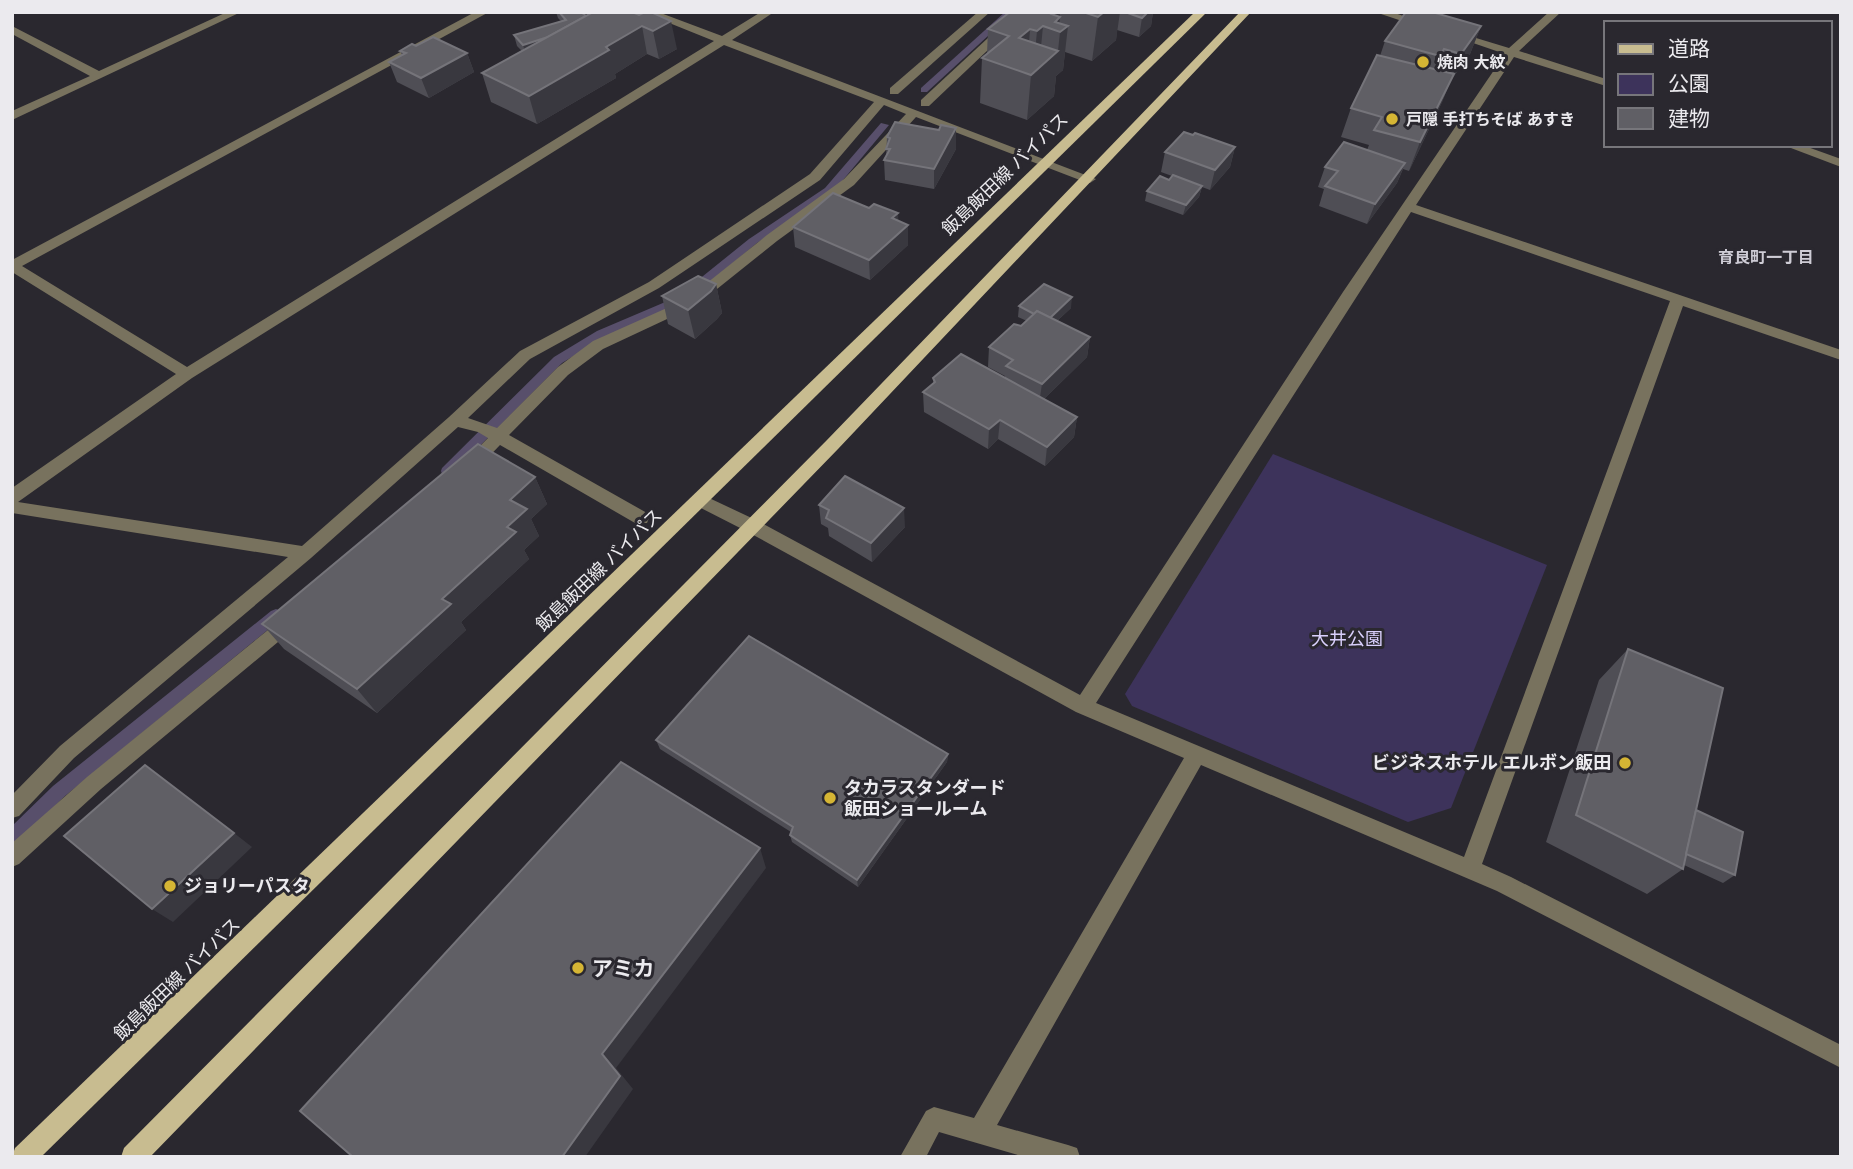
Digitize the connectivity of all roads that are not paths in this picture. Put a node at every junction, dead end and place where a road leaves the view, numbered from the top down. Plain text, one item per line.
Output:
1 (236, 12) edge
2 (484, 12) edge
3 (647, 12) edge
4 (769, 12) edge
5 (985, 12) edge
6 (1023, 12) edge
7 (1202, 12) edge
8 (1246, 12) edge
9 (1380, 12) edge
10 (1556, 12) edge
11 (1434, 28) edge
12 (12, 29) edge
13 (1447, 32) edge
14 (723, 42) junction
15 (1514, 51) junction
16 (99, 76) junction
17 (1604, 82) edge
18 (894, 91) dead end
19 (881, 102) junction
20 (919, 108) junction
21 (12, 116) edge
22 (1795, 147) edge
23 (1046, 163) junction
24 (1841, 163) edge
25 (1090, 179) junction
26 (1410, 207) junction
27 (12, 266) edge
28 (1678, 299) junction
29 (1841, 355) edge
30 (187, 374) junction
31 (455, 421) junction
32 (492, 433) junction
33 (457, 477) edge
34 (12, 497) edge
35 (701, 501) junction
36 (12, 507) edge
37 (641, 518) dead end
38 (752, 526) junction
39 (305, 553) junction
40 (306, 609) edge
41 (1083, 706) junction
42 (1197, 754) junction
43 (12, 809) edge
44 (12, 857) edge
45 (1469, 868) junction
46 (1841, 1057) edge
47 (980, 1131) junction
48 (24, 1157) edge
49 (133, 1157) edge
50 (912, 1157) edge
51 (1068, 1157) edge

1 - 16 street
2 - 27 street
3 - 14 street
4 - 14 street
5 - 18 street
6 - 20 street
7 - 23 main road, 飯島飯田線 バイパス
8 - 25 main road
9 - 11 street
10 - 15 street
12 - 16 street
13 - 15 street
14 - 19 street
14 - 30 street
15 - 17 street
15 - 26 street
16 - 21 street
19 - 20 street
19 - 31 street
20 - 23 street
20 - 32 street
22 - 24 street
23 - 25 street
23 - 35 main road, 飯島飯田線 バイパス
25 - 38 main road
26 - 28 street
26 - 41 street
27 - 30 street
28 - 29 street
28 - 45 street
30 - 34 street
31 - 32 street
31 - 39 street
32 - 33 street
32 - 37 street
35 - 38 street
35 - 48 main road, 飯島飯田線 バイパス
36 - 39 street
38 - 41 street
38 - 49 main road
39 - 43 street
40 - 44 street
41 - 42 street
42 - 45 street
42 - 47 street
45 - 46 street
47 - 50 street
47 - 51 street

